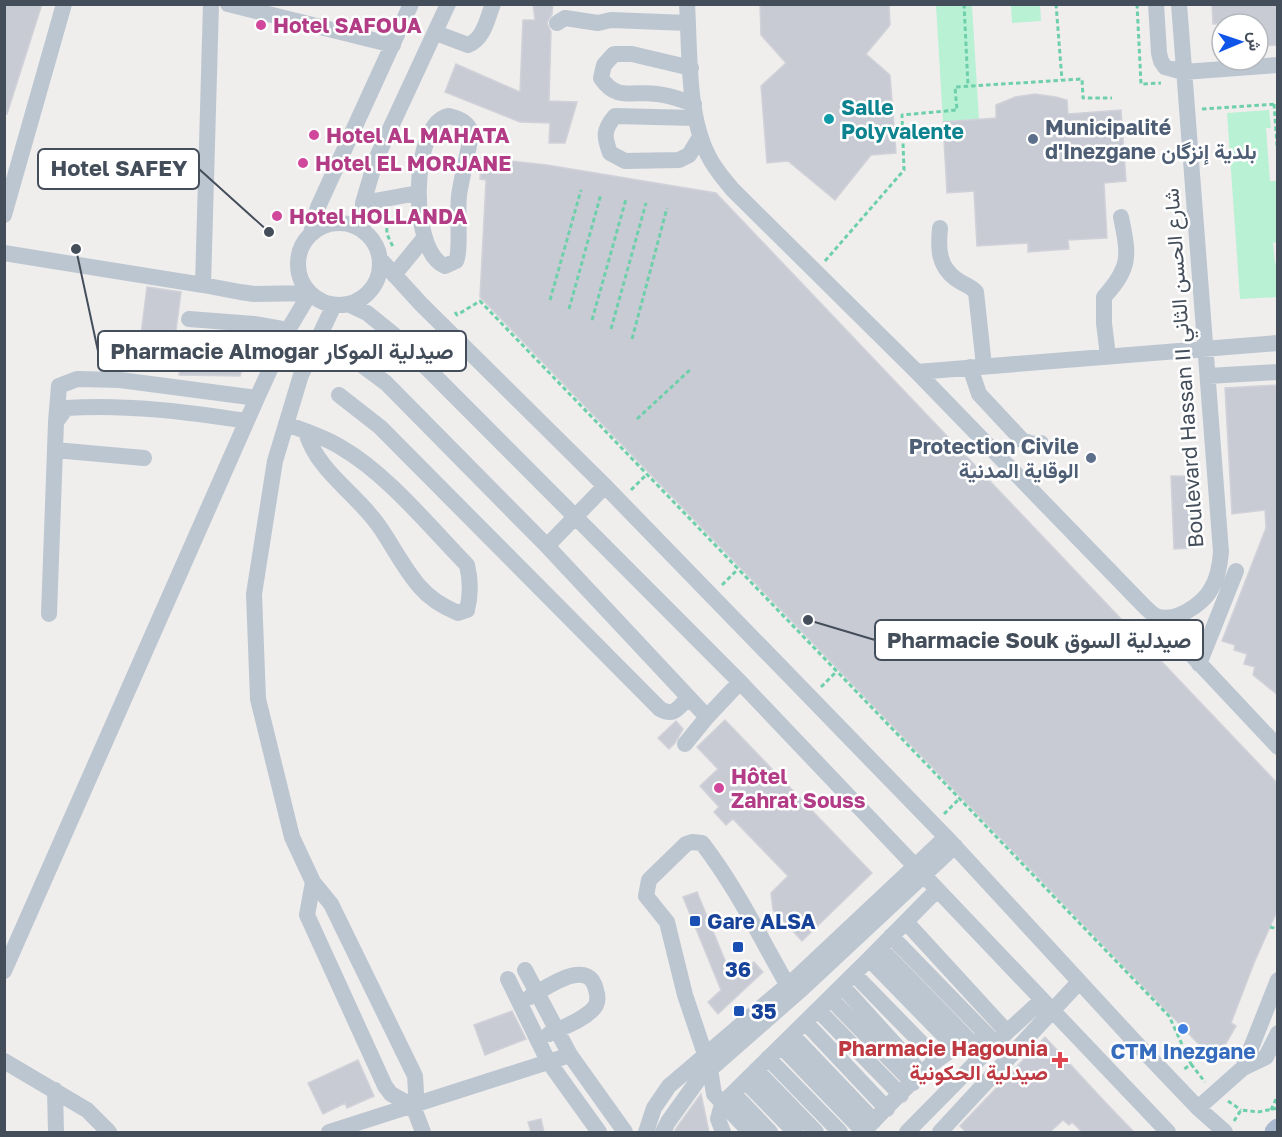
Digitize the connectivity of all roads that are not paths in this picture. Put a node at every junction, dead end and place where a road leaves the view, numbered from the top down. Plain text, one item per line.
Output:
1 (64, 4) edge
2 (211, 4) edge
3 (228, 4) edge
4 (411, 4) edge
5 (447, 4) edge
6 (493, 4) edge
7 (687, 4) edge
8 (1156, 4) edge
9 (1179, 4) edge
10 (557, 23) dead end
11 (688, 23) junction
12 (436, 33) junction
13 (393, 45) junction
14 (1278, 64) edge
15 (691, 68) junction
16 (1183, 72) junction
17 (695, 111) junction
18 (700, 137) junction
19 (418, 193) junction
20 (363, 203) junction
21 (4, 215) edge
22 (1121, 217) dead end
23 (940, 228) dead end
24 (363, 230) junction
25 (311, 233) junction
26 (425, 237) junction
27 (4, 253) edge
28 (380, 259) junction
29 (394, 275) junction
30 (203, 285) junction
31 (310, 293) junction
32 (341, 305) junction
33 (189, 319) dead end
34 (288, 330) junction
35 (1278, 343) edge
36 (315, 344) junction
37 (1205, 348) junction
38 (1108, 356) junction
39 (977, 367) junction
40 (918, 372) junction
41 (1278, 372) edge
42 (1208, 376) junction
43 (339, 395) dead end
44 (257, 398) junction
45 (247, 421) junction
46 (56, 422) junction
47 (286, 424) junction
48 (306, 432) junction
49 (1041, 443) dead end
50 (55, 450) junction
51 (144, 458) dead end
52 (605, 486) junction
53 (574, 516) junction
54 (547, 546) junction
55 (1236, 571) dead end
56 (49, 614) dead end
57 (1155, 616) junction
58 (1199, 664) junction
59 (740, 682) junction
60 (688, 698) junction
61 (707, 717) junction
62 (685, 744) dead end
63 (1278, 747) edge
64 (951, 842) junction
65 (920, 871) junction
66 (313, 882) junction
67 (937, 890) junction
68 (906, 922) junction
69 (880, 948) junction
70 (525, 970) dead end
71 (4, 971) edge
72 (508, 979) dead end
73 (848, 980) junction
74 (1278, 980) edge
75 (1079, 982) junction
76 (796, 983) junction
77 (538, 992) junction
78 (519, 1003) junction
79 (824, 1004) junction
80 (1047, 1005) junction
81 (805, 1022) junction
82 (558, 1029) junction
83 (1278, 1033) edge
84 (1001, 1038) junction
85 (538, 1040) junction
86 (786, 1041) junction
87 (964, 1045) junction
88 (570, 1055) junction
89 (937, 1059) junction
90 (4, 1061) edge
91 (548, 1061) junction
92 (708, 1062) junction
93 (1243, 1068) junction
94 (756, 1070) junction
95 (918, 1079) junction
96 (55, 1089) junction
97 (901, 1095) junction
98 (727, 1098) junction
99 (413, 1106) junction
100 (1198, 1108) junction
101 (887, 1109) junction
102 (1152, 1125) edge
103 (867, 1128) edge
104 (1229, 1128) edge
105 (1278, 1129) edge
106 (946, 1130) edge
107 (56, 1132) edge
108 (110, 1132) edge
109 (329, 1132) edge
110 (423, 1132) edge
111 (599, 1132) edge
112 (625, 1132) edge
113 (646, 1132) edge
114 (663, 1132) edge
115 (723, 1132) edge
116 (750, 1132) edge
117 (770, 1132) edge
118 (795, 1132) edge
119 (816, 1132) edge
120 (840, 1132) edge
121 (907, 1132) edge
122 (1168, 1132) edge
123 (1275, 1132) edge

1 - 21 street
2 - 30 street
3 - 13 street
4 - 13 street
5 - 12 street
6 - 12 street
7 - 11 street
8 - 16 street
9 - 16 street, Boulevard Hassan II شارع الحسن الثاني
10 - 11 street
11 - 15 street
12 - 20 street
13 - 25 street
14 - 16 street
15 - 17 street
15 - 17 street
16 - 37 street, Boulevard Hassan II شارع الحسن الثاني
17 - 18 street
17 - 18 street
18 - 40 street
19 - 20 street
19 - 26 street
19 - 26 street
20 - 24 street
22 - 38 street
23 - 39 street
24 - 25 street
24 - 28 street
25 - 31 street
26 - 29 street
27 - 30 street
28 - 29 street
28 - 32 street
29 - 52 street
30 - 31 street
31 - 32 street
31 - 34 street
32 - 36 street
32 - 53 street
33 - 34 street
34 - 44 street
35 - 37 street
36 - 47 street
36 - 54 street
37 - 38 street
37 - 42 street, Boulevard Hassan II شارع الحسن الثاني
38 - 39 street
39 - 40 street
39 - 49 street
40 - 57 street
41 - 42 street
42 - 57 street, Boulevard Hassan II شارع الحسن الثاني
43 - 60 street
44 - 45 street
44 - 46 street
45 - 46 street
45 - 71 street
46 - 50 street
47 - 48 street
47 - 66 street
48 - 48 street
50 - 51 street
50 - 56 street
52 - 53 street
52 - 64 street
53 - 54 street
53 - 59 street
54 - 60 street
55 - 58 street
57 - 58 street
58 - 63 street
59 - 61 street
59 - 65 street
60 - 61 street
61 - 62 street
64 - 65 street
64 - 75 street
65 - 67 street
65 - 76 street
66 - 99 street
66 - 99 street
67 - 68 street
67 - 80 street
68 - 69 street
68 - 84 street
69 - 73 street
69 - 84 street
69 - 87 street
70 - 77 street
72 - 78 street
73 - 79 street
73 - 89 street
73 - 95 street
74 - 93 street
75 - 80 street
75 - 100 street
76 - 92 street
76 - 92 street
77 - 78 street
77 - 82 street
77 - 82 street
78 - 85 street
79 - 81 street
79 - 95 street
79 - 97 street
80 - 84 street
80 - 102 street
80 - 106 street
81 - 86 street
81 - 101 street
82 - 85 street
82 - 88 street
83 - 93 street
84 - 87 street
84 - 121 street
85 - 91 street
86 - 94 street
86 - 103 street
87 - 89 street
88 - 91 street
88 - 112 street
89 - 95 street
90 - 96 street
91 - 99 street
91 - 111 street
92 - 98 street
92 - 113 street
92 - 114 street
93 - 100 street
94 - 98 street
94 - 118 street
94 - 119 street
94 - 120 street
95 - 97 street
96 - 107 street
96 - 108 street
97 - 101 street
98 - 115 street
98 - 116 street
98 - 117 street
99 - 109 street
99 - 110 street
100 - 104 street
101 - 103 street
102 - 122 street
105 - 123 main road

